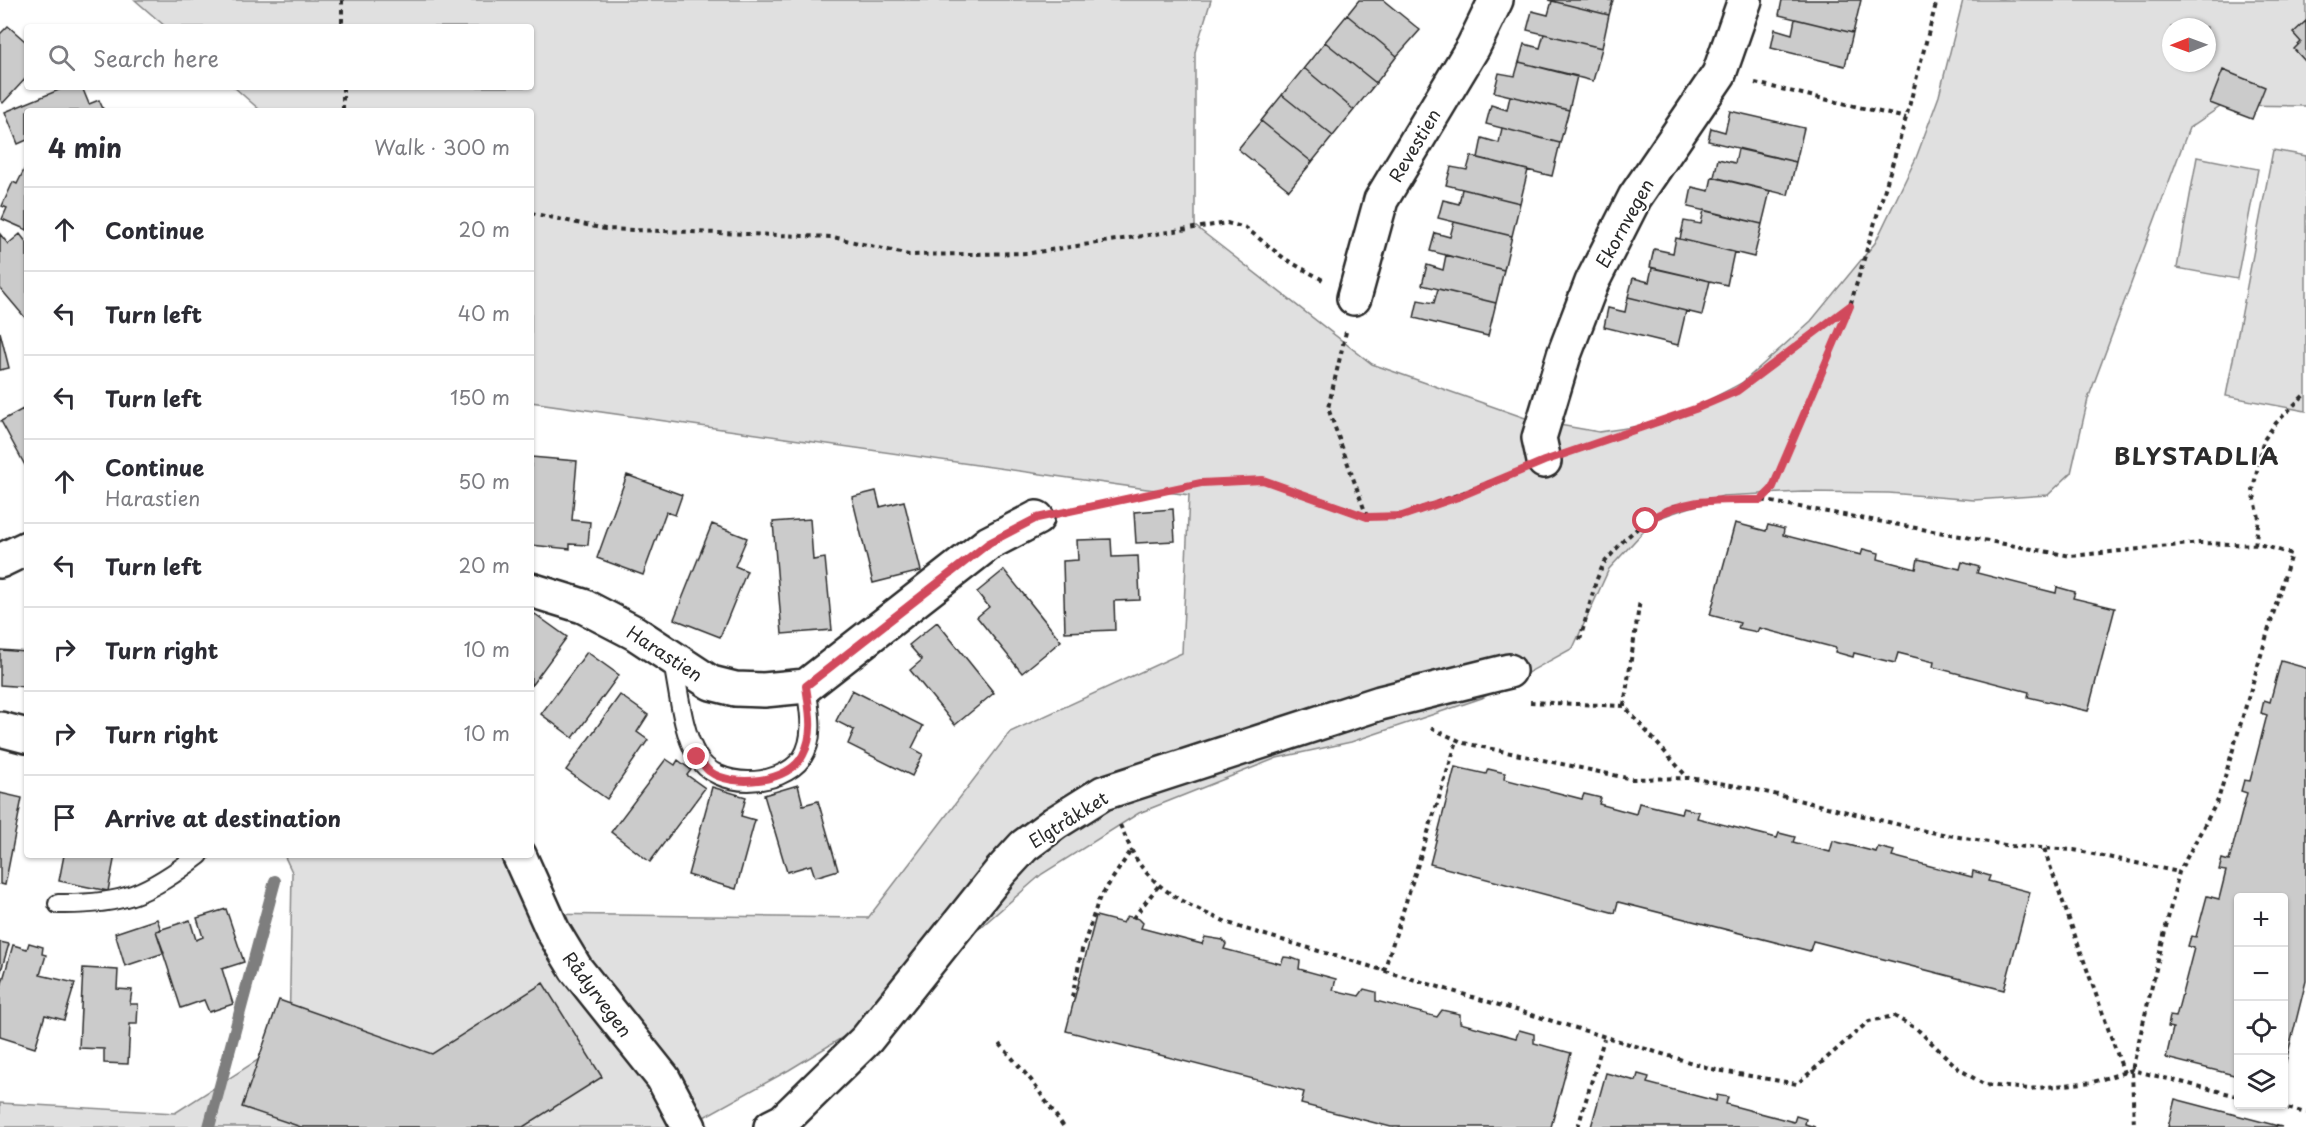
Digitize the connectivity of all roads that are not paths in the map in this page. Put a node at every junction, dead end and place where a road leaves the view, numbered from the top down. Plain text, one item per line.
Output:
1 (1496, 0) edge
2 (1745, 0) edge
3 (1354, 298) road end
4 (1544, 461) road end
5 (1037, 518) road end
6 (24, 550) edge
7 (0, 561) edge
8 (534, 591) edge
9 (671, 656) junction
10 (1509, 671) dead end
11 (806, 686) junction
12 (0, 729) edge
13 (24, 735) edge
14 (195, 858) edge
15 (520, 858) edge
16 (58, 904) dead end
17 (689, 1127) edge
18 (771, 1127) edge

1 - 3 street, Revestien
2 - 4 street, Ekornvegen
5 - 11 street
6 - 7 street
8 - 9 street, Harastien
9 - 11 street, Harastien
9 - 11 lane
10 - 18 street, Elgtråkket
12 - 13 street
14 - 16 lane
15 - 17 street, Rådyrvegen

